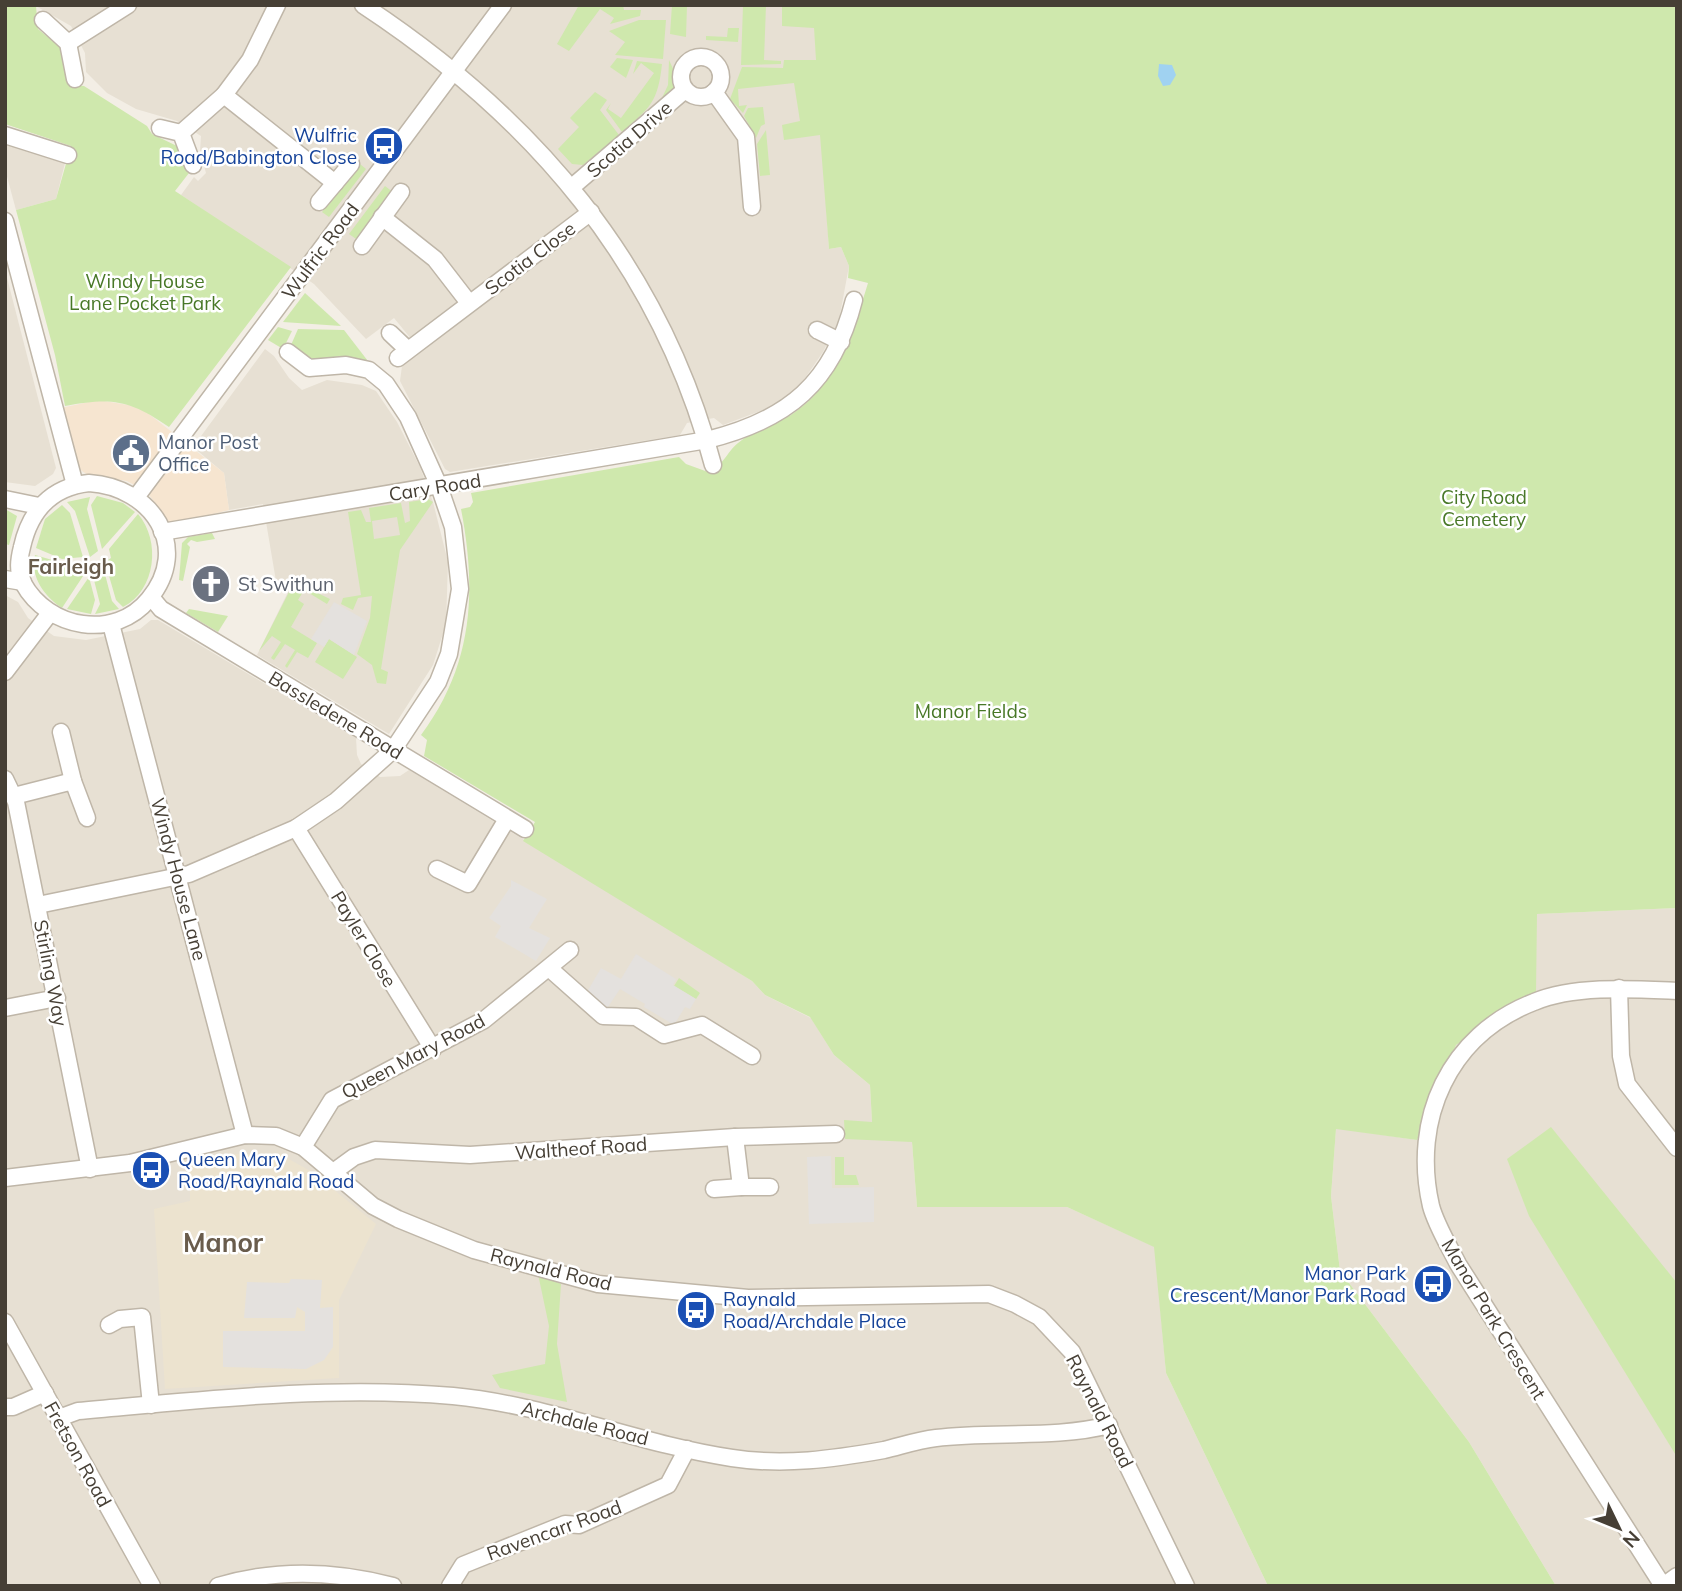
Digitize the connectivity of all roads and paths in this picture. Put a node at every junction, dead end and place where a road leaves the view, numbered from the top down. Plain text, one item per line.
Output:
1 (128, 5) edge
2 (277, 5) edge
3 (363, 5) edge
4 (503, 5) edge
5 (43, 20) dead end
6 (68, 43) junction
7 (456, 71) junction
8 (75, 79) dead end
9 (685, 90) junction
10 (714, 92) junction
11 (224, 95) junction
12 (160, 128) dead end
13 (181, 133) junction
14 (5, 135) edge
15 (68, 155) dead end
16 (351, 164) dead end
17 (193, 165) dead end
18 (335, 183) junction
19 (572, 187) junction
20 (401, 192) dead end
21 (320, 202) dead end
22 (752, 207) dead end
23 (591, 212) junction
24 (382, 218) junction
25 (5, 221) edge
26 (362, 246) dead end
27 (854, 300) dead end
28 (469, 303) junction
29 (817, 330) dead end
30 (390, 333) dead end
31 (841, 342) junction
32 (288, 352) dead end
33 (707, 440) junction
34 (713, 464) dead end
35 (75, 485) junction
36 (439, 486) junction
37 (137, 496) junction
38 (5, 499) edge
39 (40, 506) junction
40 (162, 532) junction
41 (5, 579) edge
42 (23, 582) junction
43 (151, 597) junction
44 (50, 613) junction
45 (111, 624) junction
46 (5, 672) edge
47 (61, 732) dead end
48 (393, 750) junction
49 (5, 779) edge
50 (73, 781) junction
51 (14, 796) junction
52 (87, 818) dead end
53 (507, 819) junction
54 (296, 828) junction
55 (525, 829) dead end
56 (437, 869) dead end
57 (178, 876) junction
58 (38, 905) junction
59 (570, 950) dead end
60 (550, 969) junction
61 (1619, 988) junction
62 (1677, 991) edge
63 (57, 998) junction
64 (5, 1008) edge
65 (433, 1049) junction
66 (752, 1056) dead end
67 (836, 1134) dead end
68 (245, 1135) junction
69 (735, 1137) junction
70 (303, 1147) junction
71 (1677, 1148) edge
72 (90, 1169) junction
73 (332, 1173) junction
74 (5, 1178) edge
75 (741, 1186) junction
76 (769, 1187) dead end
77 (714, 1189) dead end
78 (5, 1322) edge
79 (108, 1325) dead end
80 (45, 1393) junction
81 (151, 1405) junction
82 (5, 1407) edge
83 (59, 1418) junction
84 (1109, 1424) junction
85 (687, 1449) junction
86 (1677, 1577) edge
87 (1183, 1585) edge
88 (152, 1586) edge
89 (218, 1586) edge
90 (393, 1586) edge
91 (450, 1586) edge
92 (1663, 1586) edge

1 - 6 street
2 - 11 street
3 - 7 street
4 - 7 street, Wulfric Road
5 - 6 street
6 - 8 street
7 - 19 street
7 - 37 street, Wulfric Road
9 - 10 street, Scotia Drive
9 - 10 street, Scotia Drive
9 - 19 street, Scotia Drive
10 - 22 street
11 - 13 street
11 - 18 street
12 - 13 street
13 - 17 street
14 - 15 street
16 - 18 street
18 - 21 street
19 - 23 street
20 - 24 street
23 - 28 street, Scotia Close
23 - 33 street
24 - 26 street
24 - 28 street, Scotia Close
25 - 35 street
27 - 31 street, Cary Road
28 - 30 street, Scotia Close
29 - 31 street
31 - 33 street, Cary Road
32 - 36 street
33 - 34 street
33 - 36 street, Cary Road
35 - 37 street
35 - 39 street
36 - 40 street, Cary Road
36 - 48 street
37 - 40 street
38 - 39 street
39 - 42 street
40 - 43 street
41 - 42 street
42 - 44 street
43 - 45 street
43 - 48 street, Bassledene Road
44 - 45 street
44 - 46 street
45 - 57 street, Windy House Lane
47 - 50 street
48 - 53 street, Bassledene Road
48 - 54 street
49 - 51 street, Stirling Way
50 - 51 street
50 - 52 street
51 - 58 street, Stirling Way
53 - 55 street, Bassledene Road
53 - 56 street
54 - 57 street
54 - 65 street, Payler Close
57 - 58 street
57 - 68 street, Windy House Lane
58 - 63 street, Stirling Way
59 - 60 street, Queen Mary Road
60 - 65 street, Queen Mary Road
60 - 66 street
61 - 62 street, Manor Park Crescent
61 - 71 street
61 - 92 street, Manor Park Crescent
63 - 64 street
63 - 72 street, Stirling Way
65 - 70 street, Queen Mary Road
67 - 69 street, Waltheof Road
68 - 70 street, Raynald Road
68 - 72 street
69 - 73 street, Waltheof Road
69 - 75 street
70 - 73 street, Raynald Road
72 - 74 street
73 - 84 street, Raynald Road
75 - 76 street
75 - 77 street
78 - 80 street, Fretson Road
79 - 81 street
80 - 82 street
80 - 83 street, Fretson Road
81 - 83 street, Archdale Road
81 - 85 street, Archdale Road
83 - 88 street, Fretson Road
84 - 85 street, Archdale Road
84 - 87 street, Raynald Road
85 - 91 street, Ravencarr Road
86 - 92 street
89 - 90 street

